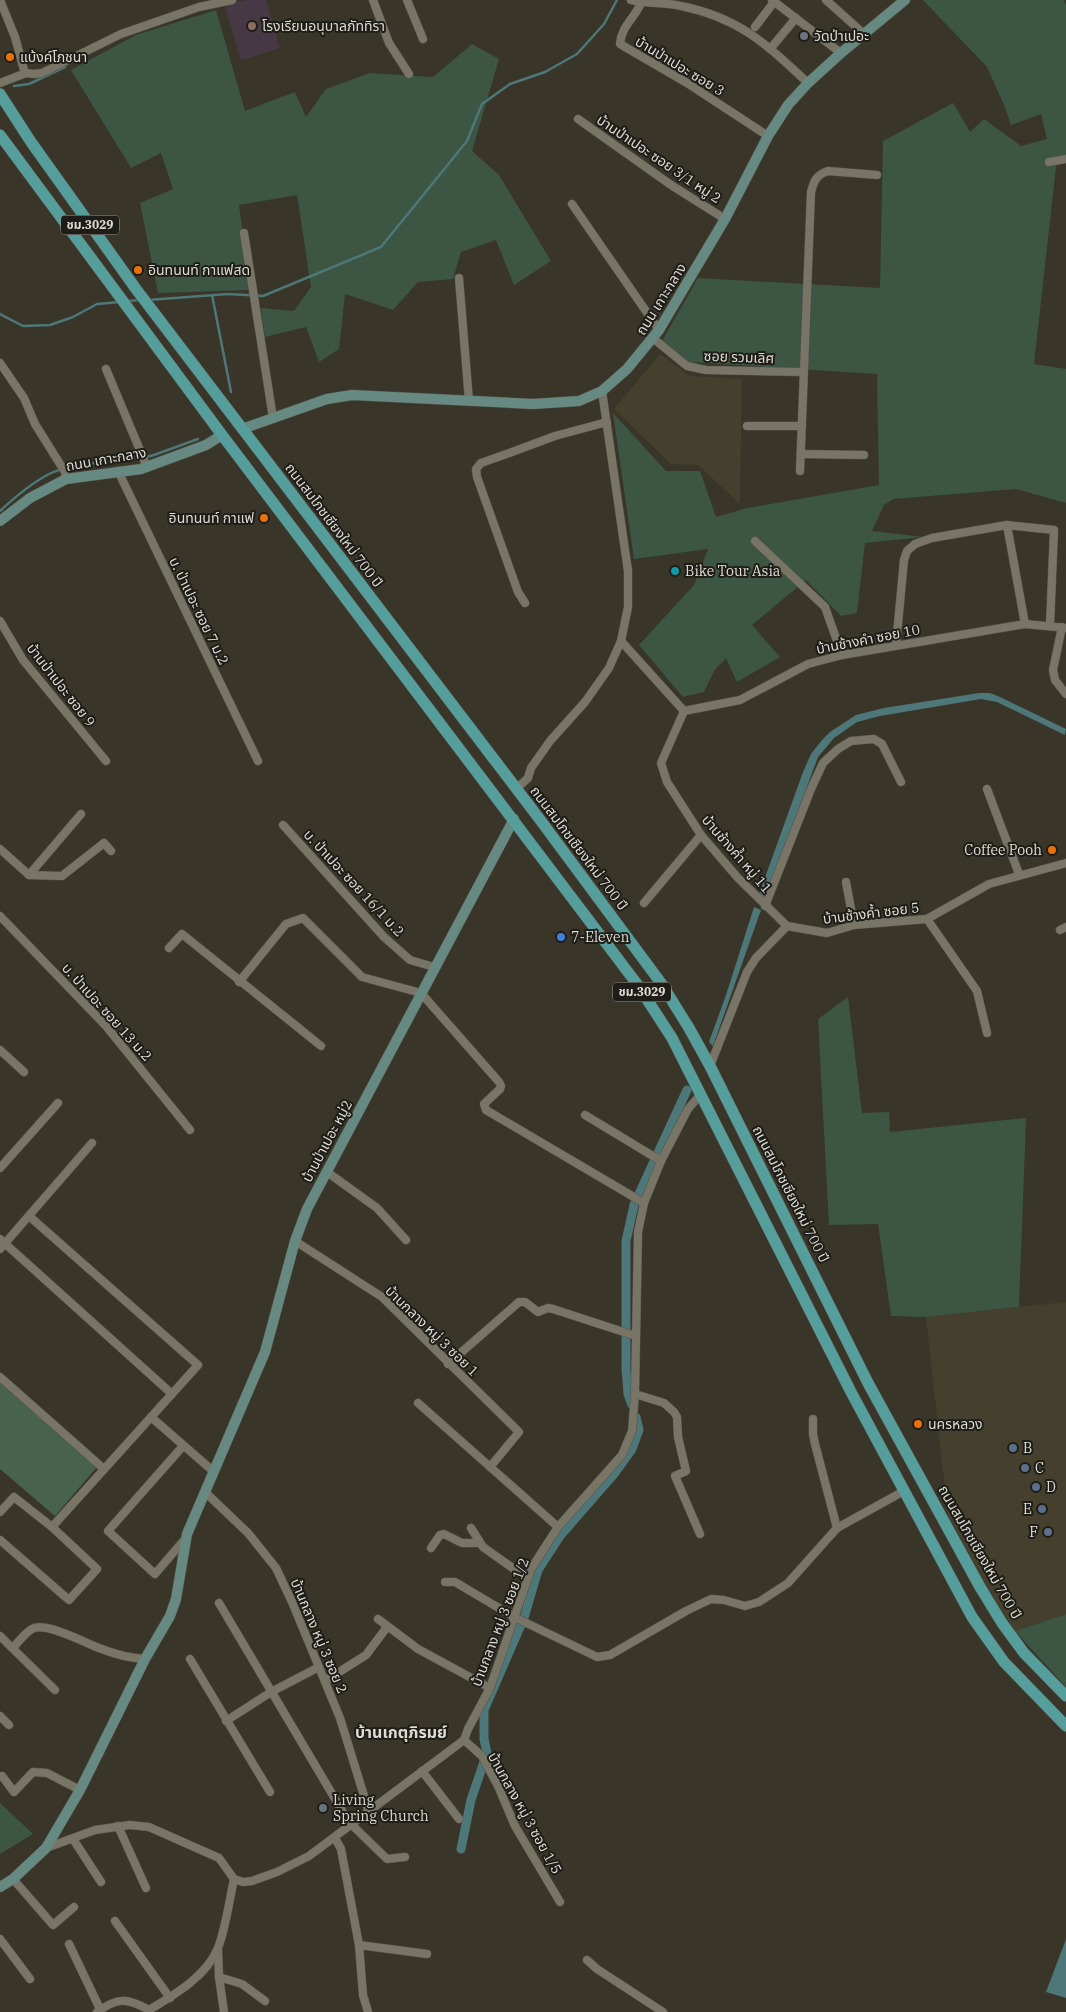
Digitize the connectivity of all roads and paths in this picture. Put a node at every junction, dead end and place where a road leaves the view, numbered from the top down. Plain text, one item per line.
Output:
1 (0, 0) edge
2 (232, 0) edge
3 (373, 0) edge
4 (407, 0) edge
5 (631, 0) edge
6 (826, 0) edge
7 (904, 0) edge
8 (642, 1) junction
9 (773, 1) edge
10 (199, 3) edge
11 (796, 18) junction
12 (755, 27) dead end
13 (864, 34) junction
14 (423, 39) dead end
15 (770, 49) junction
16 (841, 53) junction
17 (26, 72) junction
18 (408, 74) dead end
19 (0, 83) edge
20 (808, 83) junction
21 (0, 94) edge
22 (578, 119) dead end
23 (0, 135) edge
24 (768, 136) junction
25 (1066, 159) edge
26 (1050, 162) dead end
27 (877, 175) dead end
28 (572, 204) dead end
29 (725, 219) junction
30 (244, 233) dead end
31 (459, 278) dead end
32 (656, 334) junction
33 (0, 362) edge
34 (106, 369) dead end
35 (803, 372) junction
36 (602, 392) junction
37 (469, 401) junction
38 (273, 418) junction
39 (607, 422) junction
40 (747, 426) dead end
41 (802, 426) junction
42 (242, 429) junction
43 (222, 435) junction
44 (801, 454) junction
45 (864, 455) dead end
46 (147, 467) junction
47 (800, 471) dead end
48 (118, 472) junction
49 (64, 473) junction
50 (0, 521) edge
51 (1007, 525) junction
52 (755, 541) dead end
53 (525, 603) dead end
54 (0, 621) edge
55 (1025, 624) junction
56 (1050, 625) junction
57 (1064, 628) edge
58 (621, 641) junction
59 (896, 644) junction
60 (842, 654) junction
61 (1066, 694) edge
62 (684, 711) junction
63 (106, 761) dead end
64 (258, 761) dead end
65 (901, 782) dead end
66 (516, 789) junction
67 (987, 789) dead end
68 (81, 814) dead end
69 (514, 819) junction
70 (283, 825) dead end
71 (701, 835) junction
72 (0, 849) edge
73 (111, 851) dead end
74 (1066, 863) edge
75 (1019, 874) junction
76 (29, 875) junction
77 (846, 882) dead end
78 (644, 903) dead end
79 (765, 906) junction
80 (0, 916) edge
81 (927, 919) junction
82 (854, 925) junction
83 (787, 926) junction
84 (169, 948) dead end
85 (434, 967) junction
86 (239, 982) junction
87 (421, 994) junction
88 (987, 1033) dead end
89 (321, 1046) dead end
90 (0, 1050) edge
91 (710, 1066) junction
92 (24, 1072) dead end
93 (701, 1094) junction
94 (58, 1103) dead end
95 (585, 1114) dead end
96 (190, 1130) dead end
97 (92, 1143) dead end
98 (661, 1161) junction
99 (0, 1168) edge
100 (327, 1172) junction
101 (644, 1204) junction
102 (29, 1216) junction
103 (406, 1240) dead end
104 (295, 1241) junction
105 (2, 1244) edge
106 (636, 1336) junction
107 (448, 1364) junction
108 (0, 1377) edge
109 (172, 1394) junction
110 (636, 1394) junction
111 (418, 1403) dead end
112 (151, 1417) junction
113 (813, 1419) dead end
114 (184, 1446) junction
115 (490, 1467) junction
116 (104, 1469) junction
117 (213, 1471) junction
118 (904, 1491) junction
119 (206, 1493) junction
120 (0, 1512) edge
121 (52, 1527) junction
122 (558, 1527) junction
123 (471, 1528) dead end
124 (837, 1528) junction
125 (700, 1534) dead end
126 (187, 1538) junction
127 (0, 1540) edge
128 (479, 1543) junction
129 (431, 1548) dead end
130 (528, 1579) junction
131 (446, 1582) dead end
132 (219, 1603) dead end
133 (514, 1617) junction
134 (378, 1619) dead end
135 (387, 1626) junction
136 (0, 1636) edge
137 (13, 1648) junction
138 (144, 1659) junction
139 (190, 1659) dead end
140 (319, 1666) junction
141 (325, 1681) junction
142 (490, 1688) junction
143 (54, 1690) dead end
144 (271, 1692) junction
145 (1066, 1696) edge
146 (0, 1716) edge
147 (226, 1721) junction
148 (9, 1725) dead end
149 (1066, 1726) edge
150 (464, 1740) junction
151 (422, 1771) junction
152 (2, 1776) dead end
153 (80, 1790) junction
154 (270, 1792) dead end
155 (370, 1812) junction
156 (459, 1820) dead end
157 (352, 1825) junction
158 (118, 1826) junction
159 (73, 1838) junction
160 (335, 1838) junction
161 (46, 1848) junction
162 (405, 1857) dead end
163 (13, 1879) junction
164 (234, 1879) junction
165 (101, 1882) dead end
166 (0, 1887) edge
167 (146, 1888) dead end
168 (560, 1902) dead end
169 (74, 1907) dead end
170 (116, 1921) dead end
171 (0, 1939) edge
172 (69, 1944) dead end
173 (359, 1946) junction
174 (218, 1949) junction
175 (427, 1954) dead end
176 (586, 1960) dead end
177 (219, 1977) junction
178 (30, 1979) dead end
179 (170, 1998) junction
180 (265, 2000) dead end
181 (99, 2011) edge
182 (150, 2011) edge
183 (224, 2012) edge
184 (368, 2012) edge
185 (663, 2012) edge

1 - 17 street
2 - 10 street
3 - 18 street
4 - 14 street
5 - 8 street
6 - 13 street
7 - 13 street, ถนน เกาะกลาง
8 - 15 street
8 - 24 street, บ้านป่าเปอะ ซอย 3
9 - 11 street
9 - 12 street
10 - 17 street
11 - 15 street
11 - 16 street
13 - 16 street, ถนน เกาะกลาง
15 - 20 street
16 - 20 street, ถนน เกาะกลาง
17 - 19 street
20 - 24 street, ถนน เกาะกลาง
21 - 42 main road, ถนนสมโภชเชียงใหม่ 700 ปี / ชม.3029
22 - 29 street, บ้านป่าเปอะ ซอย 3/1 หมู่ 2
23 - 43 main road, ชม.3029
24 - 29 street, ถนน เกาะกลาง
25 - 26 street
27 - 35 street
28 - 32 street, ซอย รวมเลิศ
29 - 32 street, ถนน เกาะกลาง
30 - 38 street
31 - 37 street
32 - 35 street, ซอย รวมเลิศ
32 - 36 street, ถนน เกาะกลาง
33 - 49 street
34 - 46 street
35 - 41 street
36 - 37 street, ถนน เกาะกลาง
36 - 39 street
37 - 38 street, ถนน เกาะกลาง
38 - 42 street, ถนน เกาะกลาง
39 - 53 street
39 - 58 street
40 - 41 street
41 - 44 street
42 - 66 main road, ถนนสมโภชเชียงใหม่ 700 ปี / ชม.3029
43 - 46 street, ถนน เกาะกลาง
43 - 69 main road, ชม.3029
44 - 45 street
44 - 47 street
46 - 48 street, ถนน เกาะกลาง
48 - 49 street, ถนน เกาะกลาง
48 - 64 street, บ. ป่าเปอะ ซอย 7 ม.2
49 - 50 street, ถนน เกาะกลาง
51 - 55 street
51 - 56 street
51 - 59 street
52 - 60 street
54 - 63 street, บ้านป่าเปอะ ซอย 9
55 - 56 street, บ้านช้างคำ ซอย 10
55 - 59 street, บ้านช้างคำ ซอย 10
56 - 57 street, บ้านช้างคำ ซอย 10
57 - 61 street
58 - 62 street
58 - 66 street
59 - 60 street, บ้านช้างคำ ซอย 10
60 - 62 street, บ้านช้างคำ ซอย 10
62 - 71 street, บ้านช้างค้ำ หมู่ 11
65 - 79 street
66 - 91 main road, ถนนสมโภชเชียงใหม่ 700 ปี / ชม.3029
67 - 75 street
68 - 76 street
69 - 85 street, บ้านป่าเปอะ หมู่2
69 - 93 main road, ชม.3029
70 - 85 street, บ. ป่าเปอะ ซอย 16/1 ม.2
71 - 78 street
71 - 79 street, บ้านช้างค้ำ หมู่ 11
72 - 76 street
73 - 76 street
74 - 75 street, บ้านช้างค้ำ ซอย 5
75 - 81 street, บ้านช้างค้ำ ซอย 5
77 - 82 street
79 - 83 street, บ้านช้างค้ำ หมู่ 11
80 - 96 street, บ. ป่าเปอะ ซอย 13 ม.2
81 - 82 street, บ้านช้างค้ำ ซอย 5
81 - 88 street
82 - 83 street, บ้านช้างค้ำ ซอย 5
83 - 91 street
84 - 86 street
85 - 87 street, บ้านป่าเปอะ หมู่2
86 - 87 street
86 - 89 street
87 - 100 street, บ้านป่าเปอะ หมู่2
87 - 101 street
90 - 92 street
91 - 145 main road, ถนนสมโภชเชียงใหม่ 700 ปี / ชม.3029
93 - 98 street, บ้านกลาง หมู่ 3 ซอย 1/2
93 - 118 main road, ชม.3029
94 - 99 street
95 - 98 street
97 - 102 street
98 - 101 street, บ้านกลาง หมู่ 3 ซอย 1/2
100 - 103 street
100 - 104 street, บ้านป่าเปอะ หมู่2
101 - 106 street, บ้านกลาง หมู่ 3 ซอย 1/2
102 - 105 street
102 - 109 street
104 - 107 street, บ้านกลาง หมู่ 3 ซอย 1
104 - 117 street, บ้านป่าเปอะ หมู่2
105 - 109 street
106 - 107 street
106 - 110 street, บ้านกลาง หมู่ 3 ซอย 1/2
107 - 115 street, บ้านกลาง หมู่ 3 ซอย 1
108 - 116 street
109 - 112 street
110 - 122 street, บ้านกลาง หมู่ 3 ซอย 1/2
110 - 125 street
111 - 115 street
112 - 114 street
112 - 116 street
113 - 124 street
114 - 117 street
114 - 126 street
115 - 122 street
116 - 121 street
117 - 119 street, บ้านป่าเปอะ หมู่2
118 - 124 street
118 - 149 main road, ชม.3029
119 - 126 street, บ้านป่าเปอะ หมู่2
119 - 140 street, บ้านกลาง หมู่ 3 ซอย 2
120 - 121 street
121 - 127 street
122 - 130 street, บ้านกลาง หมู่ 3 ซอย 1/2
123 - 128 street
124 - 133 street
126 - 138 street, บ้านป่าเปอะ หมู่2
128 - 129 street
128 - 130 street
130 - 133 street, บ้านกลาง หมู่ 3 ซอย 1/2
131 - 133 street
132 - 144 street
133 - 142 street, บ้านกลาง หมู่ 3 ซอย 1/2
134 - 135 street
135 - 141 street
135 - 142 street
136 - 137 street
137 - 138 street
137 - 143 street
138 - 153 street, บ้านป่าเปอะ หมู่2
139 - 147 street
140 - 141 street, บ้านกลาง หมู่ 3 ซอย 2
140 - 144 street
141 - 155 street, บ้านกลาง หมู่ 3 ซอย 2
142 - 150 street, บ้านกลาง หมู่ 3 ซอย 1/2
144 - 147 street
144 - 157 street
146 - 148 street
147 - 154 street
150 - 151 street, บ้านกลาง หมู่ 3 ซอย 1/2
150 - 168 street, บ้านกลาง หมู่ 3 ซอย 1/5
151 - 155 street, บ้านกลาง หมู่ 3 ซอย 1/2
151 - 156 street
152 - 153 street
153 - 161 street, บ้านป่าเปอะ หมู่2
155 - 157 street, บ้านกลาง หมู่ 3 ซอย 1/2
157 - 160 street, บ้านกลาง หมู่ 3 ซอย 1/2
157 - 162 street
158 - 159 street
158 - 164 street
158 - 167 street
159 - 161 street
159 - 165 street
160 - 164 street, บ้านกลาง หมู่ 3 ซอย 1/2
160 - 173 street
161 - 163 street, บ้านป่าเปอะ หมู่2
163 - 166 street, บ้านป่าเปอะ หมู่2
163 - 169 street
164 - 174 street
170 - 179 street
171 - 178 street
172 - 181 street
173 - 175 street
173 - 184 street
174 - 177 street
174 - 179 street
176 - 185 street
177 - 180 street
177 - 183 street
179 - 182 street
181 - 182 street

